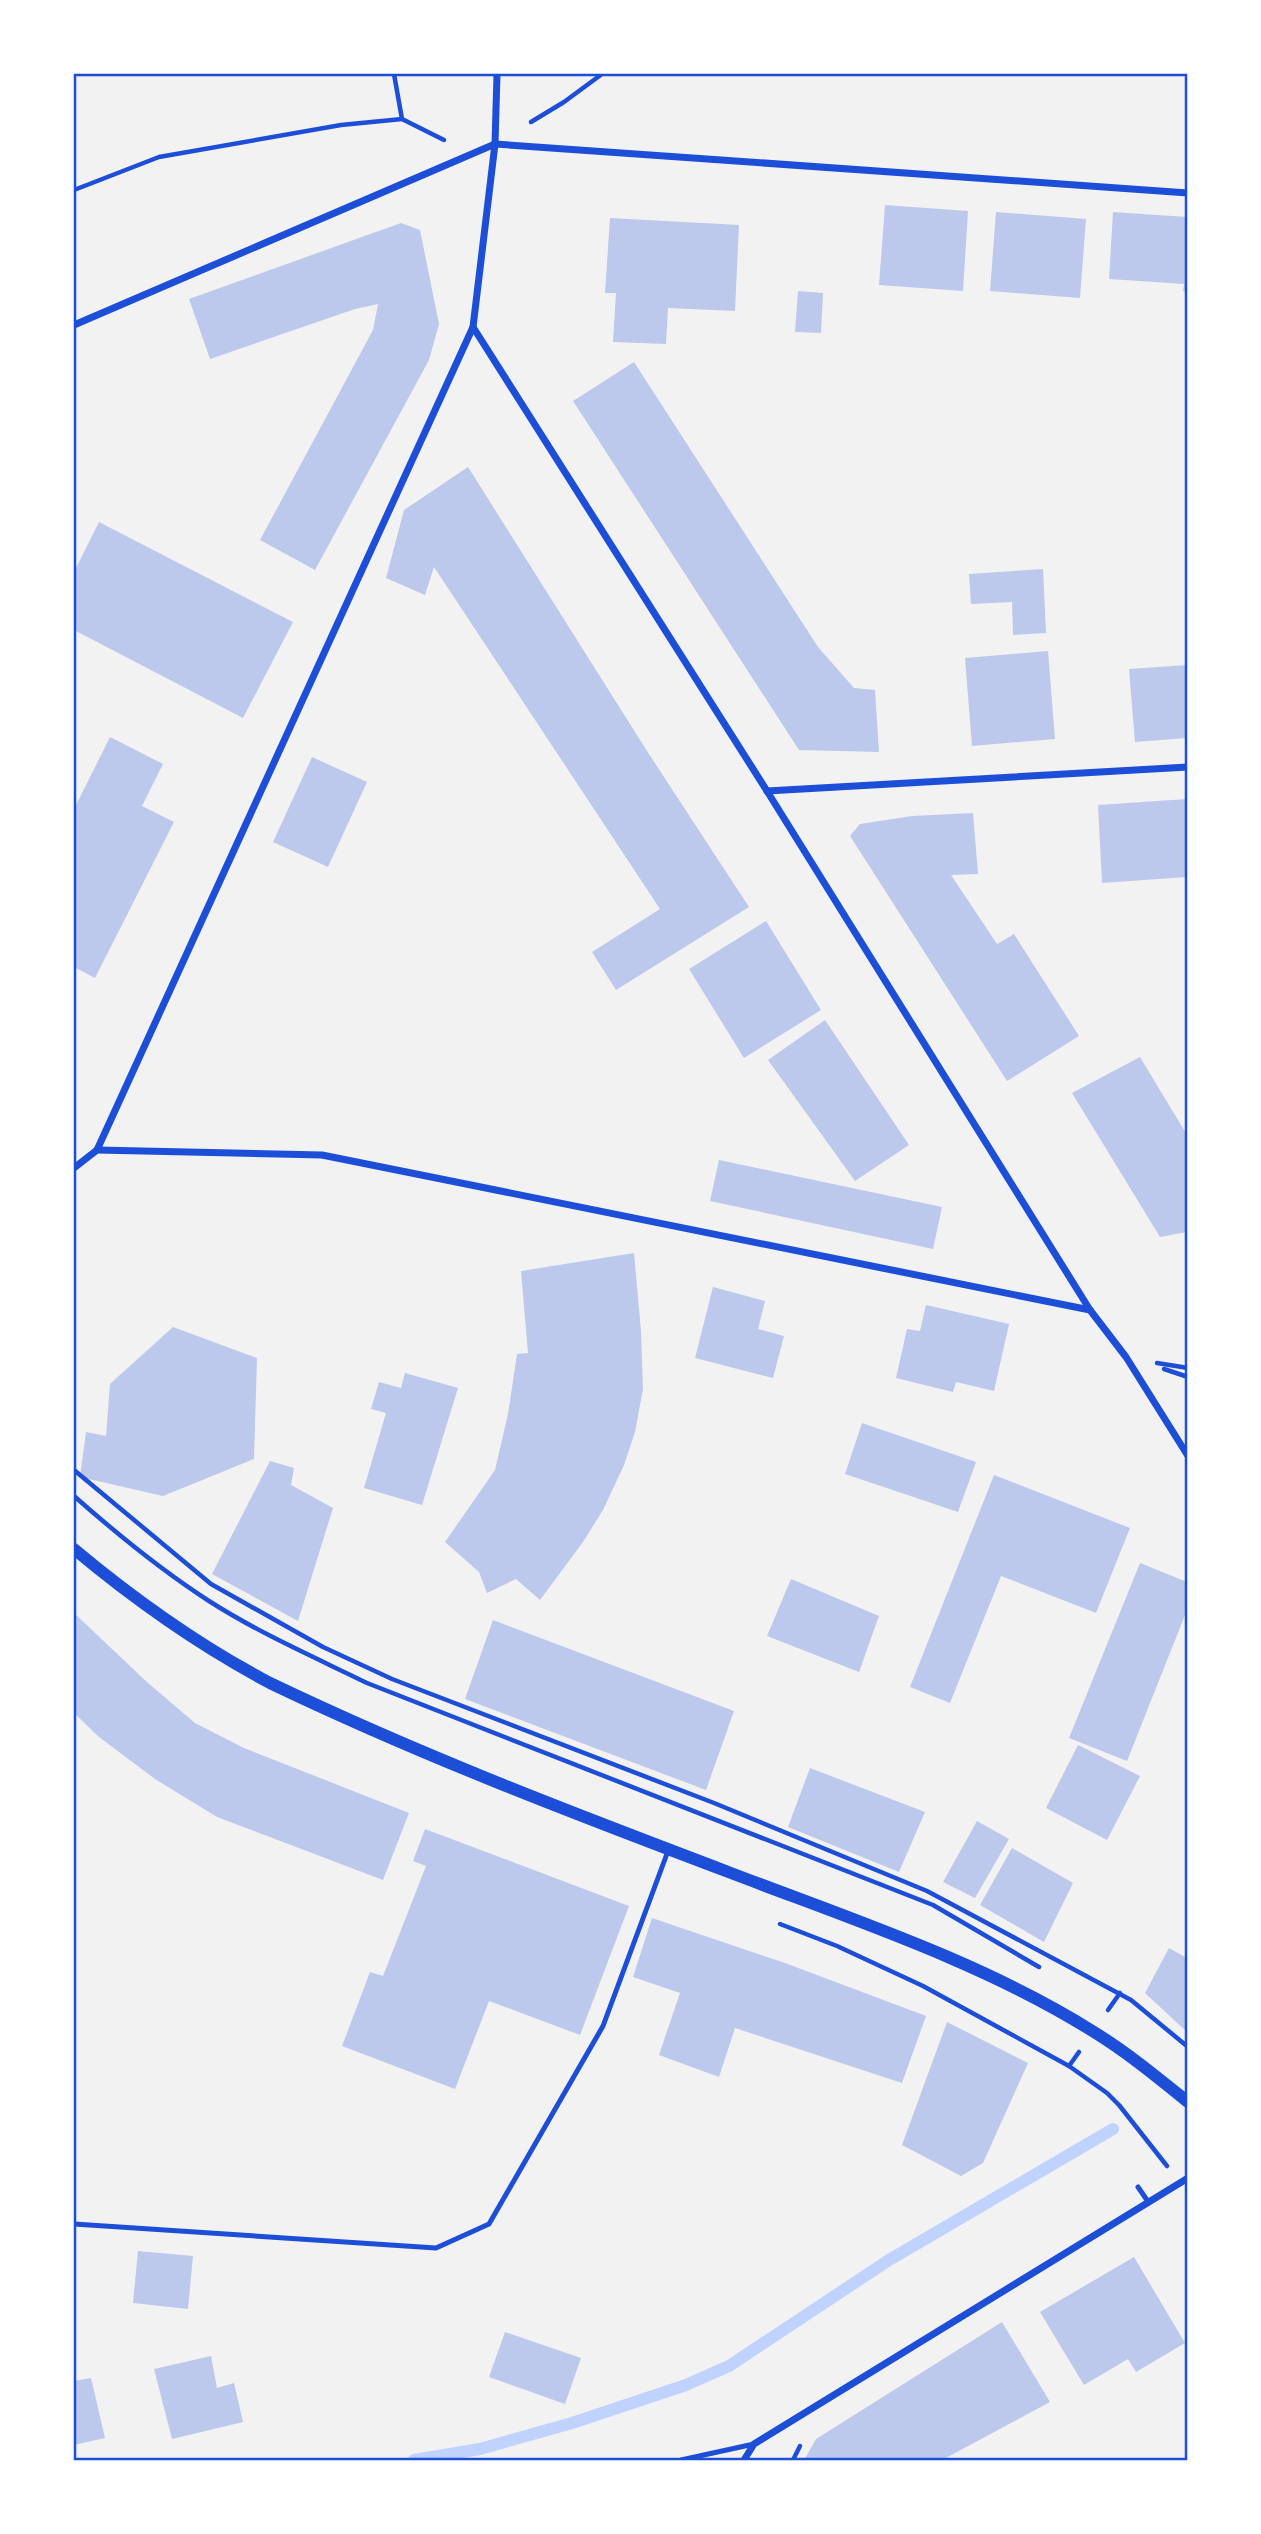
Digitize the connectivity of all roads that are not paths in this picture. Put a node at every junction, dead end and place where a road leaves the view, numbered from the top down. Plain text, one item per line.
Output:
1 (497, 74) edge
2 (495, 144) junction
3 (1188, 193) edge
4 (74, 325) edge
5 (473, 327) junction
6 (1188, 767) edge
7 (767, 792) junction
8 (97, 1150) junction
9 (74, 1168) edge
10 (1090, 1310) junction
11 (1188, 1456) edge
12 (74, 1549) edge
13 (668, 1849) junction
14 (1188, 2102) edge
15 (1184, 2180) edge
16 (1138, 2187) dead end
17 (1149, 2203) junction
18 (74, 2224) edge
19 (754, 2444) junction
20 (681, 2460) edge
21 (744, 2460) edge

1 - 2 street
2 - 3 street
2 - 4 street
2 - 5 street
5 - 7 street
5 - 8 street
6 - 7 street
7 - 10 street
8 - 9 street
8 - 10 street
10 - 11 street
12 - 13 street
13 - 14 street
13 - 18 lane
15 - 17 street
16 - 17 lane
17 - 19 street
19 - 20 lane
19 - 21 street

